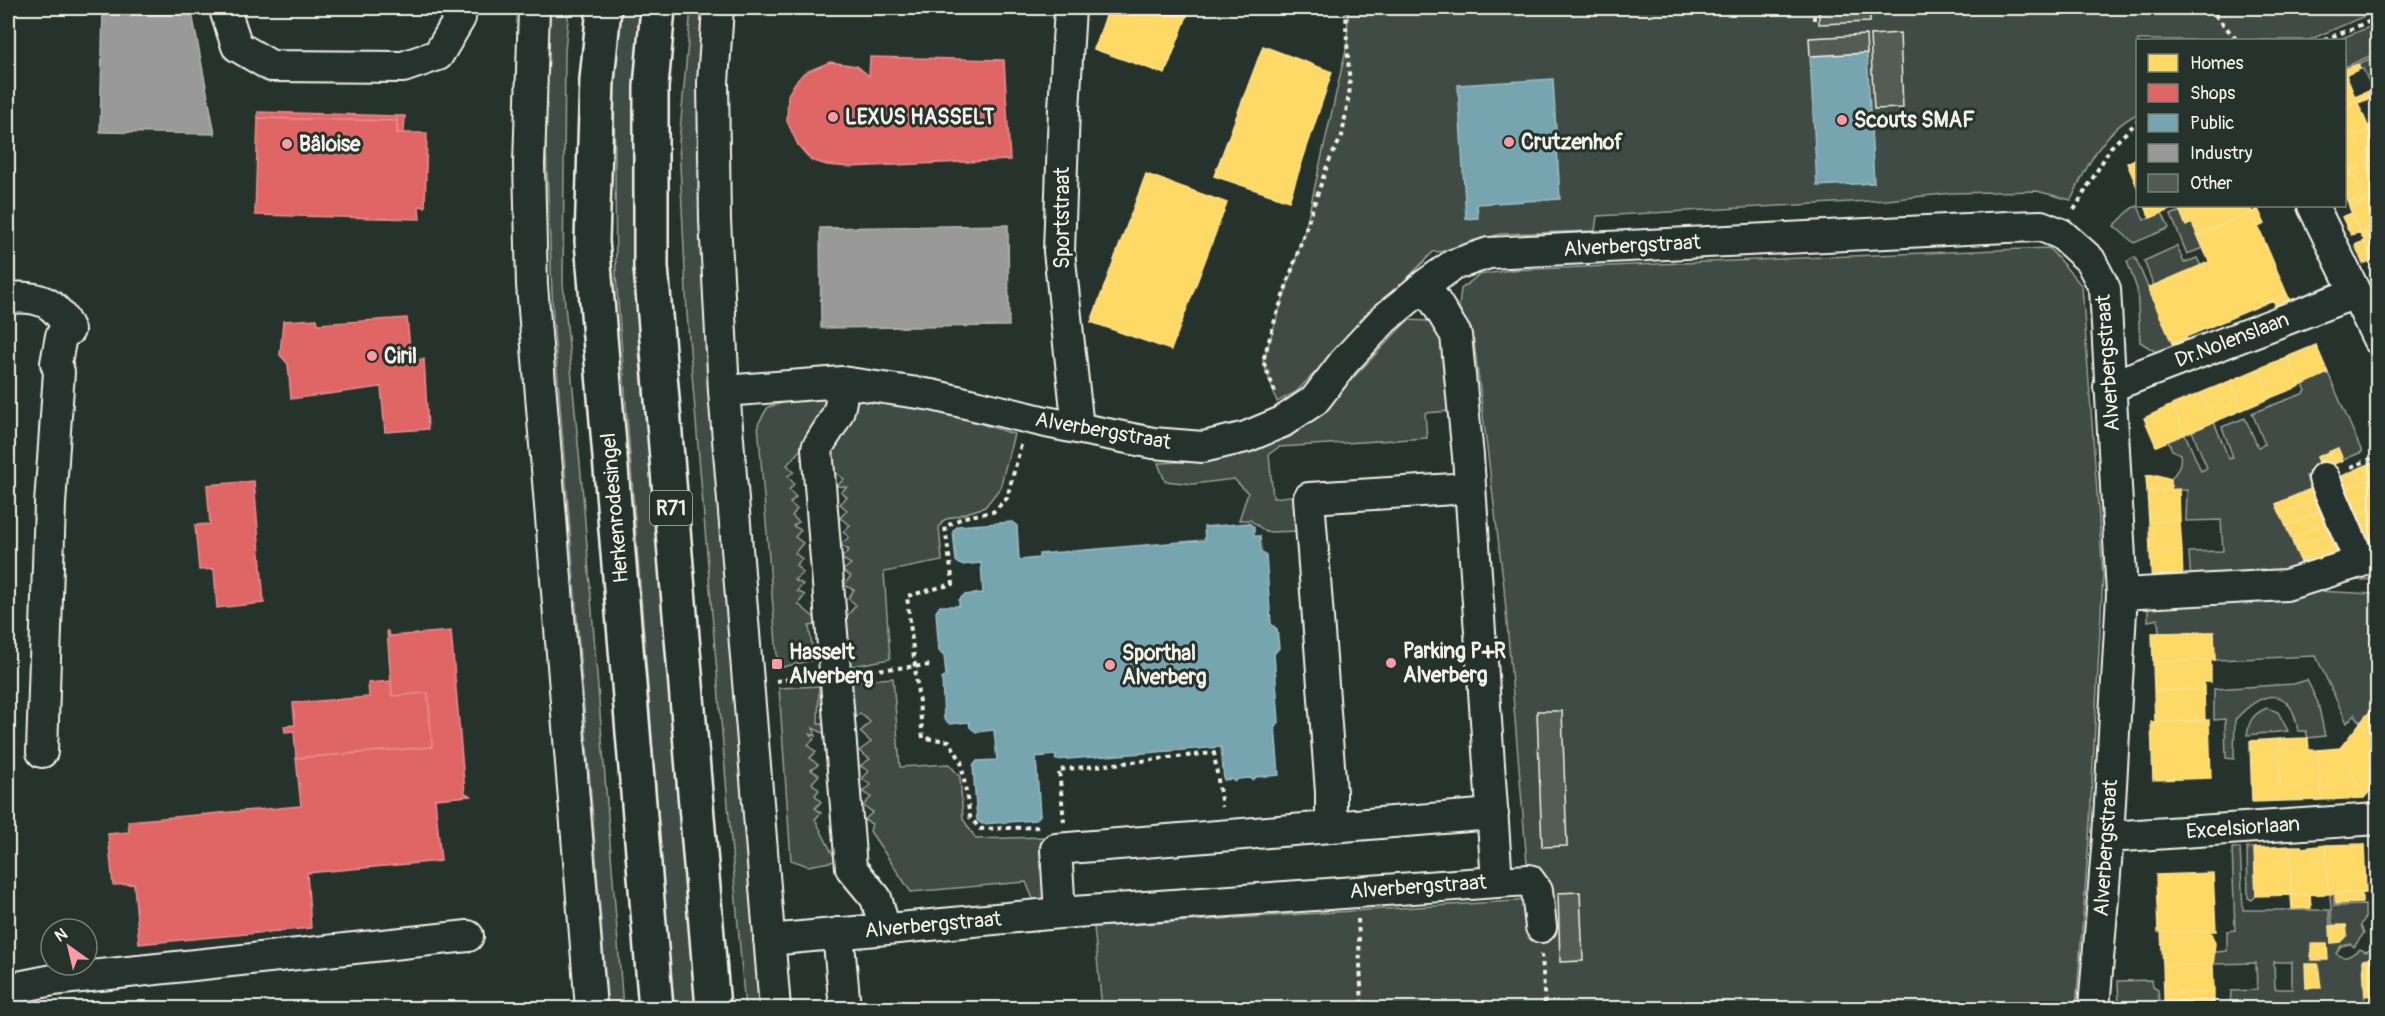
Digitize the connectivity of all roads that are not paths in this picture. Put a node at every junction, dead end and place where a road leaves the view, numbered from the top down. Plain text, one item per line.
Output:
1 (229, 8) edge
2 (453, 8) edge
3 (534, 8) edge
4 (603, 8) edge
5 (658, 8) edge
6 (718, 8) edge
7 (1071, 8) edge
8 (2313, 207) edge
9 (1425, 285) junction
10 (2355, 293) junction
11 (8, 298) edge
12 (2378, 339) edge
13 (842, 382) junction
14 (2109, 387) junction
15 (724, 391) junction
16 (1078, 428) junction
17 (2324, 478) dead end
18 (1470, 488) junction
19 (2122, 594) junction
20 (42, 752) dead end
21 (1493, 814) junction
22 (2378, 819) edge
23 (1331, 827) junction
24 (2108, 837) junction
25 (1497, 882) junction
26 (1060, 913) junction
27 (1541, 927) road end
28 (885, 929) junction
29 (838, 933) junction
30 (468, 936) dead end
31 (769, 940) junction
32 (8, 989) edge
33 (591, 1008) edge
34 (656, 1008) edge
35 (712, 1008) edge
36 (775, 1008) edge
37 (845, 1008) edge
38 (2094, 1008) edge

1 - 2 street
3 - 33 street
4 - 34 highway, Herkenrodesingel
5 - 35 highway, R71
6 - 15 street
7 - 16 street, Sportstraat
8 - 10 street
9 - 14 street, Alverbergstraat
9 - 16 street, Alverbergstraat
9 - 18 street, Alverbergstraat
10 - 12 street
10 - 14 street, Dr.Nolenslaan
11 - 20 street
13 - 15 street, Alverbergstraat
13 - 16 street, Alverbergstraat
13 - 28 street
14 - 19 street, Alverbergstraat
15 - 31 street
17 - 19 street
18 - 21 street, Alverbergstraat
18 - 23 street
19 - 24 street, Alverbergstraat
21 - 23 street
21 - 25 street, Alverbergstraat
22 - 24 street, Excelsiorlaan
23 - 26 street
24 - 38 street, Alverbergstraat
25 - 26 street, Alverbergstraat
25 - 27 street
26 - 28 street, Alverbergstraat
28 - 29 street, Alverbergstraat
29 - 31 street, Alverbergstraat
29 - 37 street
30 - 32 street
31 - 36 street

